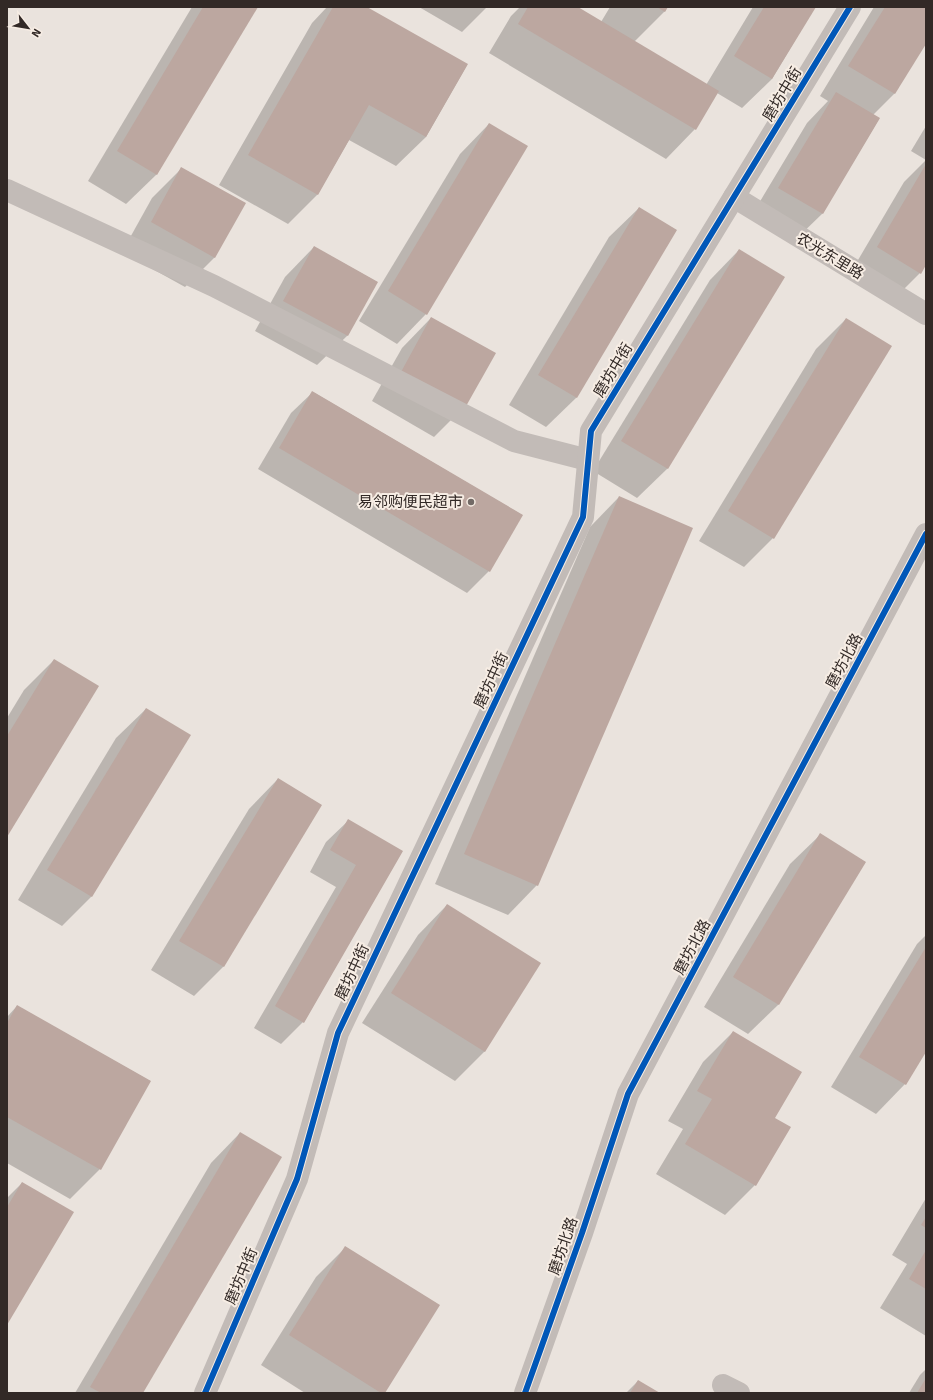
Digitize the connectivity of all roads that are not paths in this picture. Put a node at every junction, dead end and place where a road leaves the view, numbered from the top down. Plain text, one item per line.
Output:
1 (850, 7) edge
2 (7, 190) edge
3 (734, 197) junction
4 (926, 314) edge
5 (588, 460) junction
6 (926, 534) edge
7 (205, 1393) edge
8 (525, 1393) edge

1 - 3 street, 磨坊中街
2 - 5 street
3 - 4 street, 农光东里路
3 - 5 street, 磨坊中街
5 - 7 street, 磨坊中街
6 - 8 street, 磨坊北路

